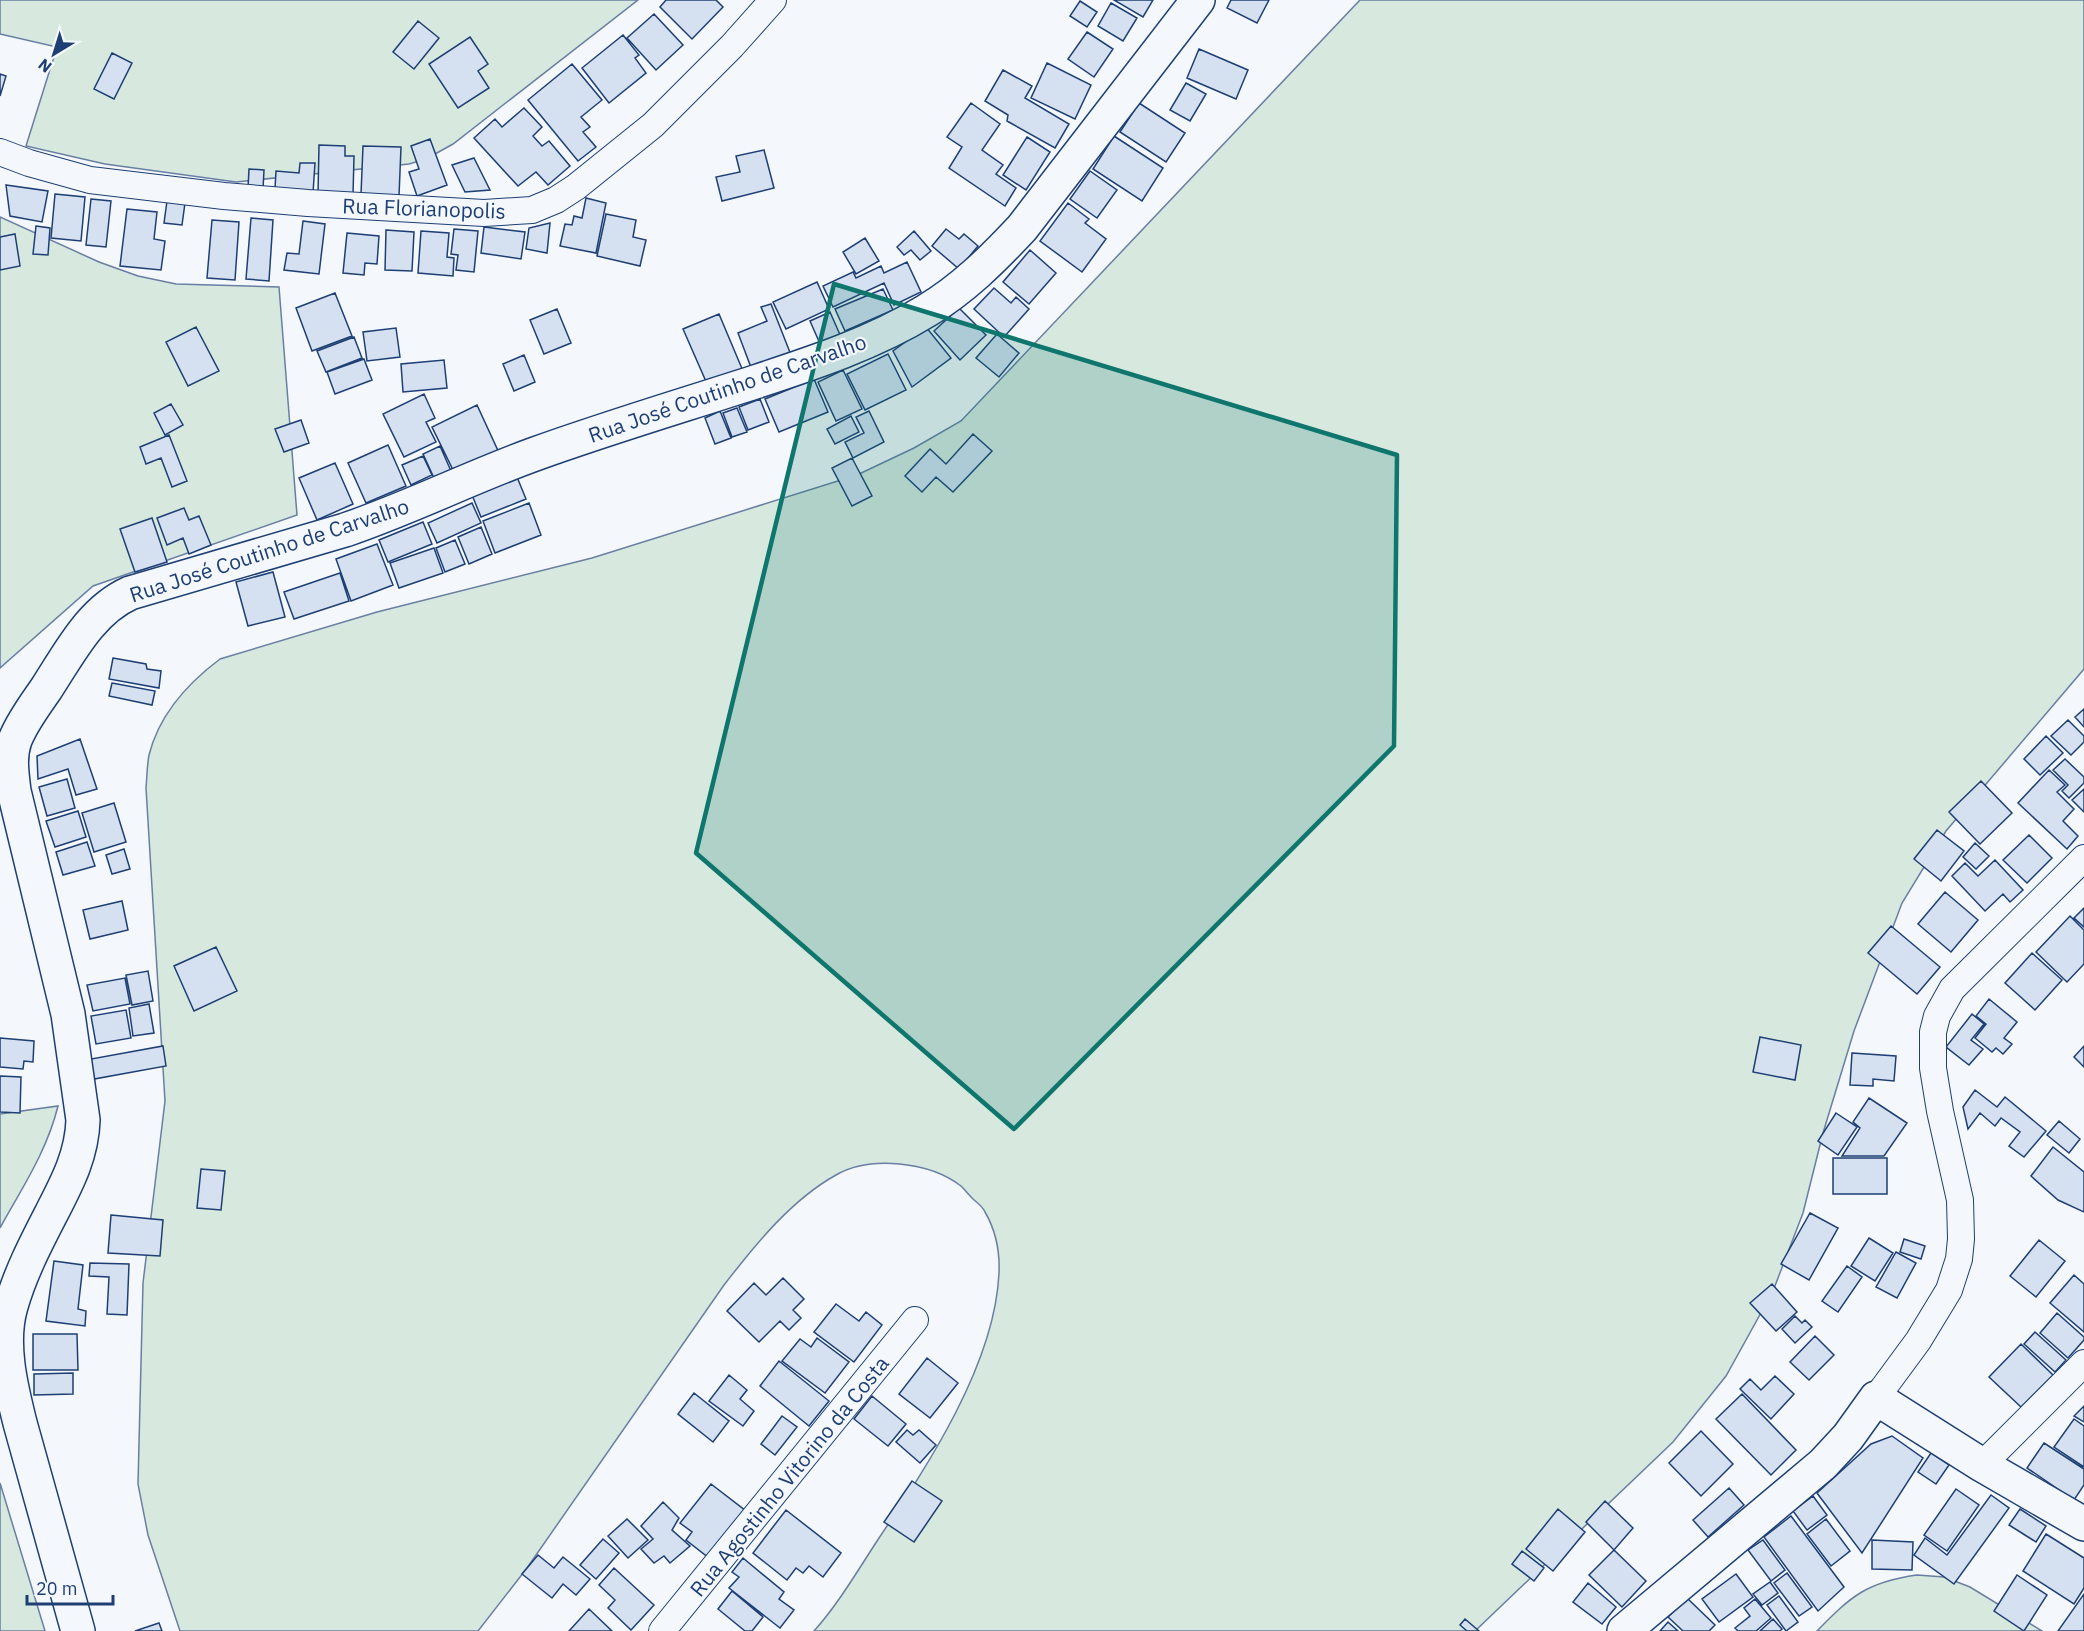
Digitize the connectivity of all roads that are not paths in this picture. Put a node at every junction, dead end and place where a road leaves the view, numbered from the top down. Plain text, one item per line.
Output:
1 (773, 0) edge
2 (1198, 0) edge
3 (0, 152) edge
4 (2084, 858) edge
5 (915, 1320) dead end
6 (2084, 1363) edge
7 (1876, 1398) junction
8 (1982, 1465) junction
9 (2084, 1524) edge
10 (78, 1631) edge
11 (662, 1631) edge
12 (1624, 1631) edge

1 - 3 street, Rua Florianopolis
2 - 10 street, Rua José Coutinho de Carvalho
4 - 7 street
5 - 11 street, Rua Agostinho Vitorino da Costa
6 - 8 street
7 - 8 street
7 - 12 street
8 - 9 street

